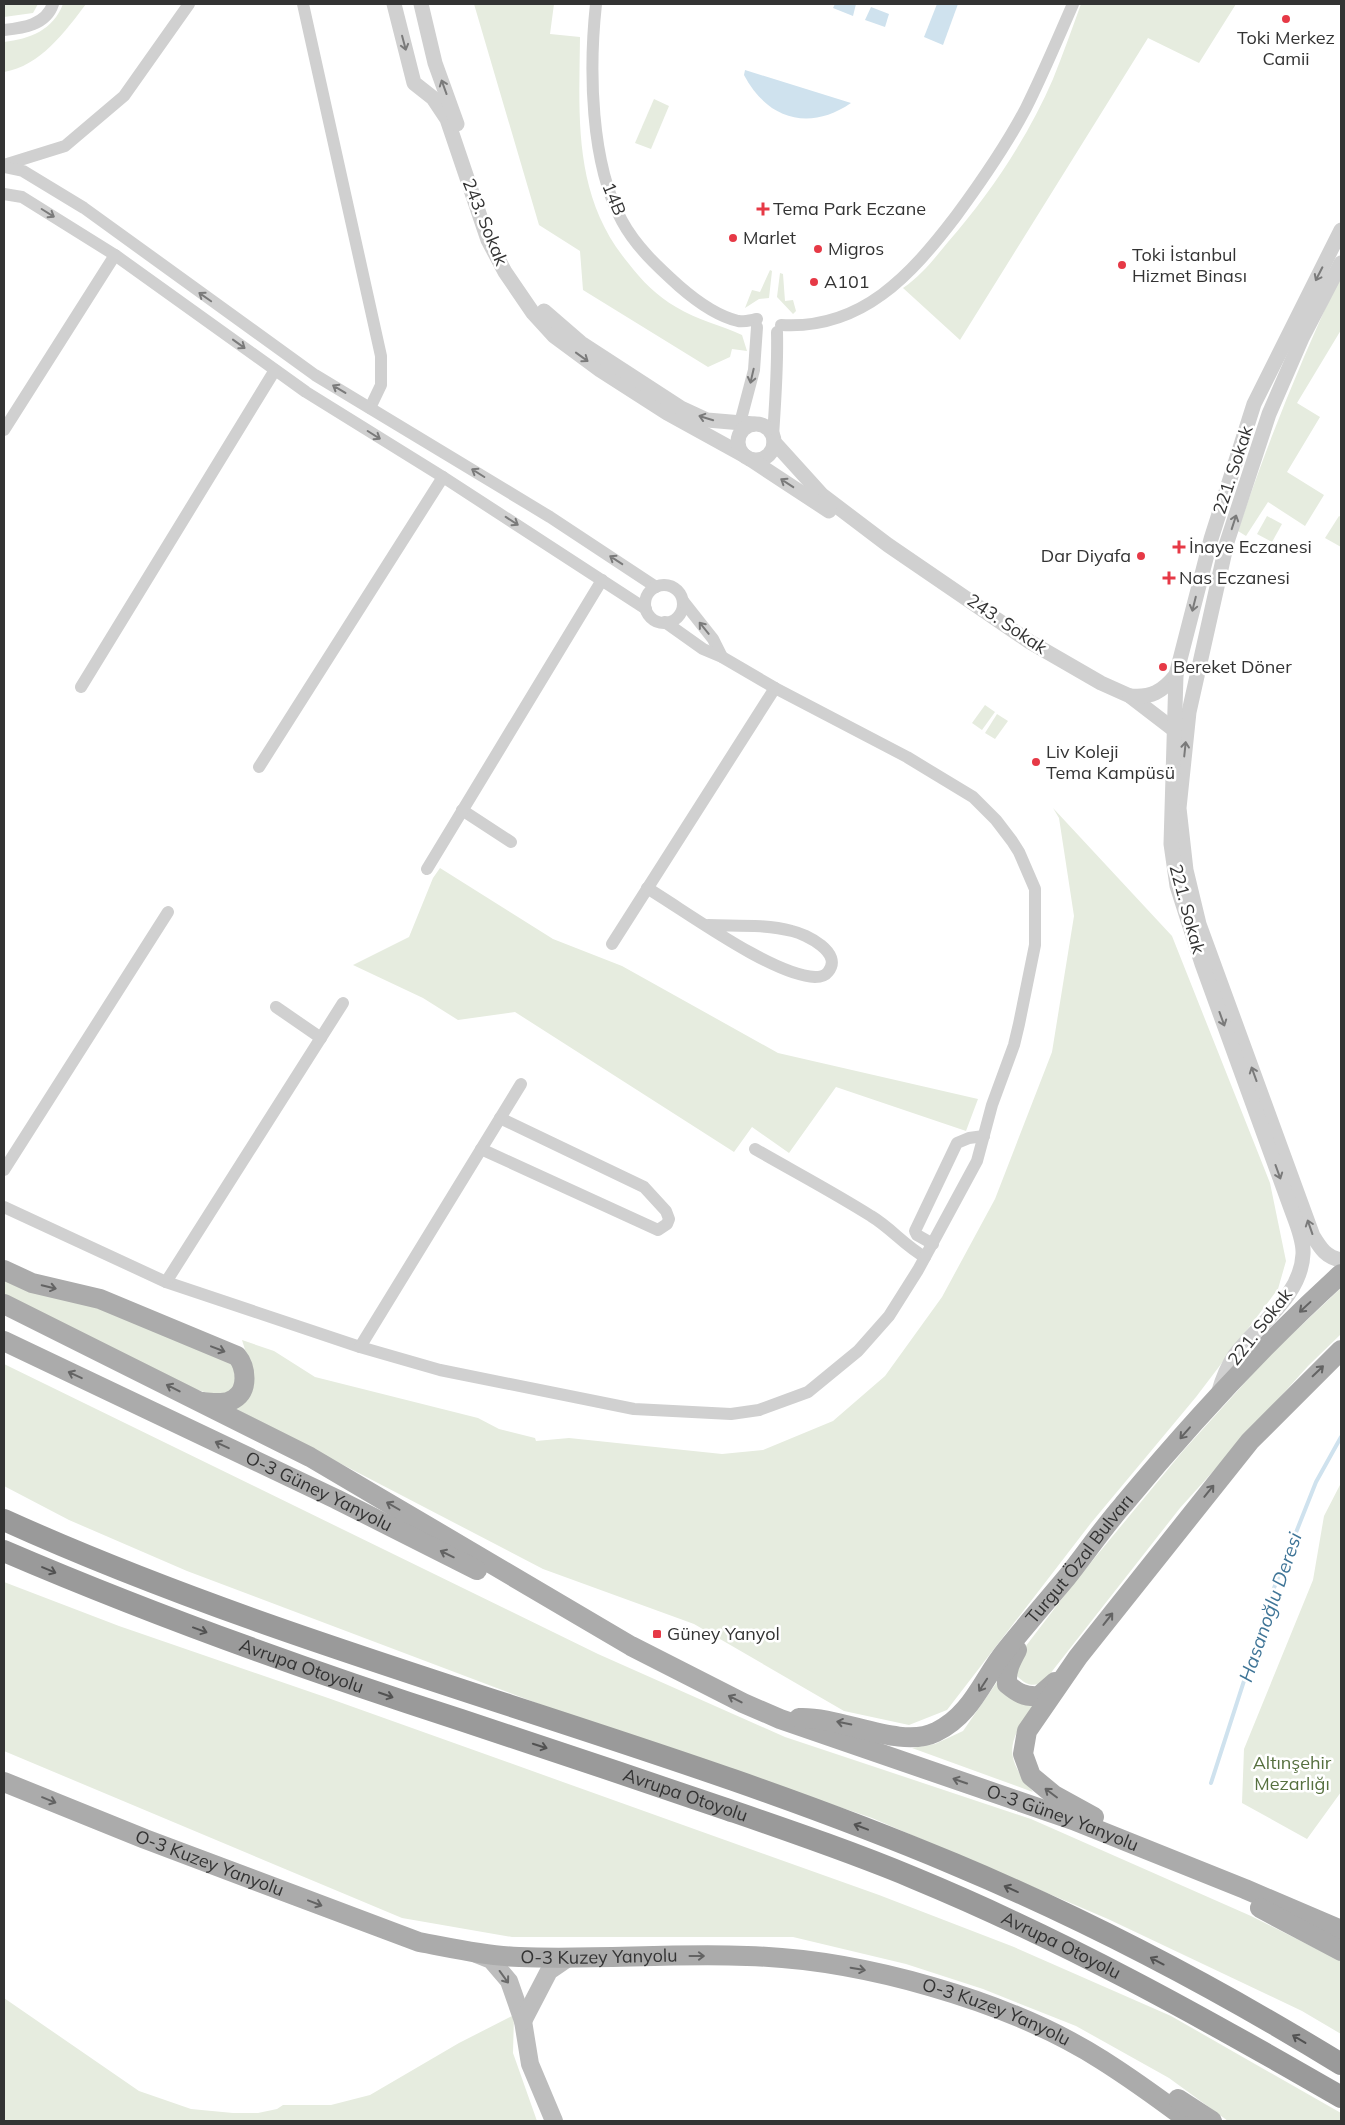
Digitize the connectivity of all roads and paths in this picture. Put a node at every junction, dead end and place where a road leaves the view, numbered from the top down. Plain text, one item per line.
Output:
1 (53, 4) edge
2 (188, 4) edge
3 (303, 4) edge
4 (394, 4) edge
5 (421, 4) edge
6 (596, 4) edge
7 (1073, 4) edge
8 (4, 30) edge
9 (4, 166) edge
10 (4, 194) edge
11 (1341, 230) edge
12 (115, 255) junction
13 (1341, 263) edge
14 (275, 370) junction
15 (370, 408) junction
16 (744, 427) junction
17 (4, 430) edge
18 (773, 440) junction
19 (747, 457) junction
20 (443, 477) junction
21 (888, 545) junction
22 (602, 580) junction
23 (656, 587) junction
24 (683, 601) junction
25 (646, 609) junction
26 (665, 622) junction
27 (722, 657) junction
28 (1176, 675) junction
29 (81, 687) dead end
30 (775, 688) junction
31 (1130, 696) junction
32 (1173, 729) junction
33 (259, 767) dead end
34 (462, 810) junction
35 (511, 842) dead end
36 (426, 869) dead end
37 (648, 888) junction
38 (168, 912) dead end
39 (708, 925) junction
40 (612, 944) dead end
41 (343, 1003) dead end
42 (276, 1007) dead end
43 (321, 1038) junction
44 (521, 1084) dead end
45 (500, 1118) junction
46 (984, 1136) junction
47 (481, 1149) junction
48 (755, 1149) dead end
49 (4, 1170) edge
50 (4, 1207) edge
51 (933, 1244) junction
52 (926, 1257) junction
53 (1341, 1260) edge
54 (4, 1270) edge
55 (1341, 1274) edge
56 (166, 1282) junction
57 (4, 1304) edge
58 (4, 1315) edge
59 (4, 1341) edge
60 (360, 1347) junction
61 (1341, 1350) edge
62 (131, 1367) junction
63 (1218, 1396) junction
64 (200, 1402) junction
65 (4, 1520) edge
66 (4, 1551) edge
67 (1066, 1577) junction
68 (631, 1646) junction
69 (1078, 1657) junction
70 (780, 1719) junction
71 (4, 1782) edge
72 (1186, 1866) junction
73 (1245, 1888) junction
74 (1341, 1930) edge
75 (1341, 1937) edge
76 (466, 1951) junction
77 (1341, 1951) edge
78 (568, 1958) junction
79 (523, 2020) junction
80 (1101, 2059) junction
81 (1341, 2064) edge
82 (1341, 2097) edge
83 (554, 2121) edge
84 (1189, 2121) edge
85 (1212, 2121) edge

1 - 8 street
2 - 9 street
3 - 15 street
4 -> 19 street, 243. Sokak
16 -> 5 street, 243. Sokak
6 -> 16 street, 14B
7 - 18 street
15 -> 9 street
10 -> 12 street
11 -> 28 street, 221. Sokak
12 -> 14 street
12 - 17 street
53 -> 13 street, 221. Sokak
14 -> 20 street
14 - 29 street
23 -> 15 street
16 - 18 street
16 - 19 street
18 - 19 street
18 - 21 street, 243. Sokak
21 -> 19 street, 243. Sokak
20 -> 22 street
20 - 33 street
21 - 31 street, 243. Sokak
22 - 25 street
22 - 34 street
23 - 24 street
23 - 25 street
24 - 26 street
27 -> 24 street
25 - 26 street
26 - 27 street
27 - 30 street
28 - 31 street, 243. Sokak
28 - 32 street, 221. Sokak
30 - 37 street
30 - 46 street
31 - 32 street, 243. Sokak
32 -> 63 street, 221. Sokak
34 - 35 street
34 - 36 street
37 - 39 street
37 - 40 street
38 - 49 street
39 - 39 street
41 - 43 street
42 - 43 street
43 - 56 street
44 - 45 street
45 - 47 street
45 - 47 street
46 - 51 street
46 - 51 street
47 - 60 street
48 - 52 street
50 - 56 street
51 - 52 street
52 - 60 street
54 -> 64 main road
55 -> 63 main road, Turgut Özal Bulvarı
56 - 60 street
57 - 62 main road
58 - 62 main road
68 -> 59 main road, O-3 Güney Yanyolu
69 -> 61 main road
64 -> 62 main road
63 -> 67 main road, Turgut Özal Bulvarı
68 -> 64 main road
81 -> 65 highway, Avrupa Otoyolu
66 -> 82 highway, Avrupa Otoyolu
67 - 69 main road
67 -> 70 main road, Turgut Özal Bulvarı
70 -> 68 main road, O-3 Güney Yanyolu
72 -> 69 main road
72 -> 70 main road, O-3 Güney Yanyolu
71 -> 76 main road, O-3 Kuzey Yanyolu
72 - 73 main road, O-3 Güney Yanyolu
72 - 77 main road
73 - 74 main road, O-3 Güney Yanyolu
73 - 75 main road
76 - 78 main road, O-3 Kuzey Yanyolu
76 -> 79 main road
78 - 79 main road
78 -> 80 main road, O-3 Kuzey Yanyolu
79 - 83 main road
80 - 84 main road, O-3 Kuzey Yanyolu
80 - 85 main road

